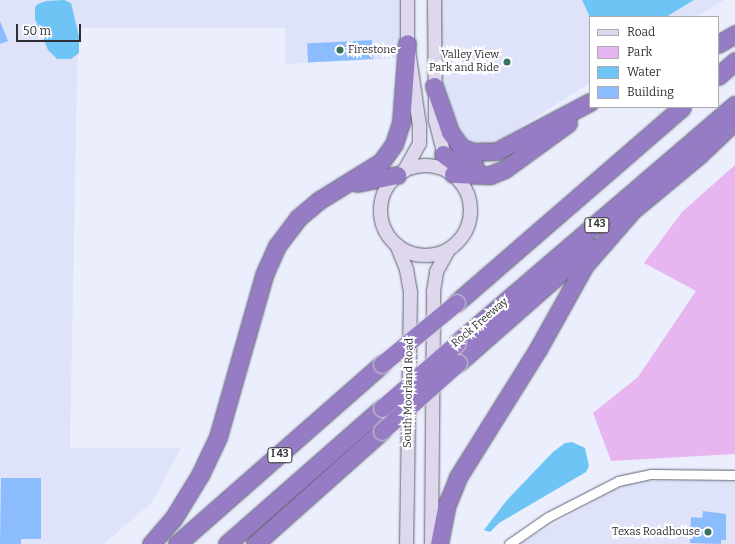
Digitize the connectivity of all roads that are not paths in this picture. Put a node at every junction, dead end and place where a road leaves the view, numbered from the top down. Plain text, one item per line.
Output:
1 (407, 0) edge
2 (434, 0) edge
3 (735, 34) edge
4 (407, 43) junction
5 (719, 43) edge
6 (735, 61) edge
7 (719, 75) edge
8 (434, 86) junction
9 (589, 103) edge
10 (735, 105) edge
11 (589, 108) edge
12 (681, 108) edge
13 (572, 121) junction
14 (735, 121) edge
15 (443, 154) junction
16 (401, 172) junction
17 (450, 172) junction
18 (338, 189) junction
19 (631, 212) junction
20 (396, 244) junction
21 (449, 248) junction
22 (735, 475) edge
23 (151, 544) edge
24 (177, 544) edge
25 (227, 544) edge
26 (255, 544) edge
27 (406, 544) edge
28 (431, 544) edge
29 (439, 544) edge
30 (509, 544) edge

1 - 4 main road
2 - 8 main road
3 - 5 highway
4 - 16 main road
4 - 18 highway
6 - 7 highway
8 - 9 highway
8 - 15 main road
10 - 25 highway, Rock Freeway / I 43, bridge
11 - 13 highway
12 - 24 highway, I 43, bridge
13 - 15 highway
13 - 17 highway
14 - 19 highway
15 - 17 main road
16 - 17 main road
16 - 18 highway
16 - 20 main road
17 - 21 main road
18 - 23 highway
19 - 26 highway, bridge
19 - 29 highway
20 - 21 main road
20 - 27 main road, South Moorland Road
21 - 28 main road, South Moorland Road
22 - 30 street

